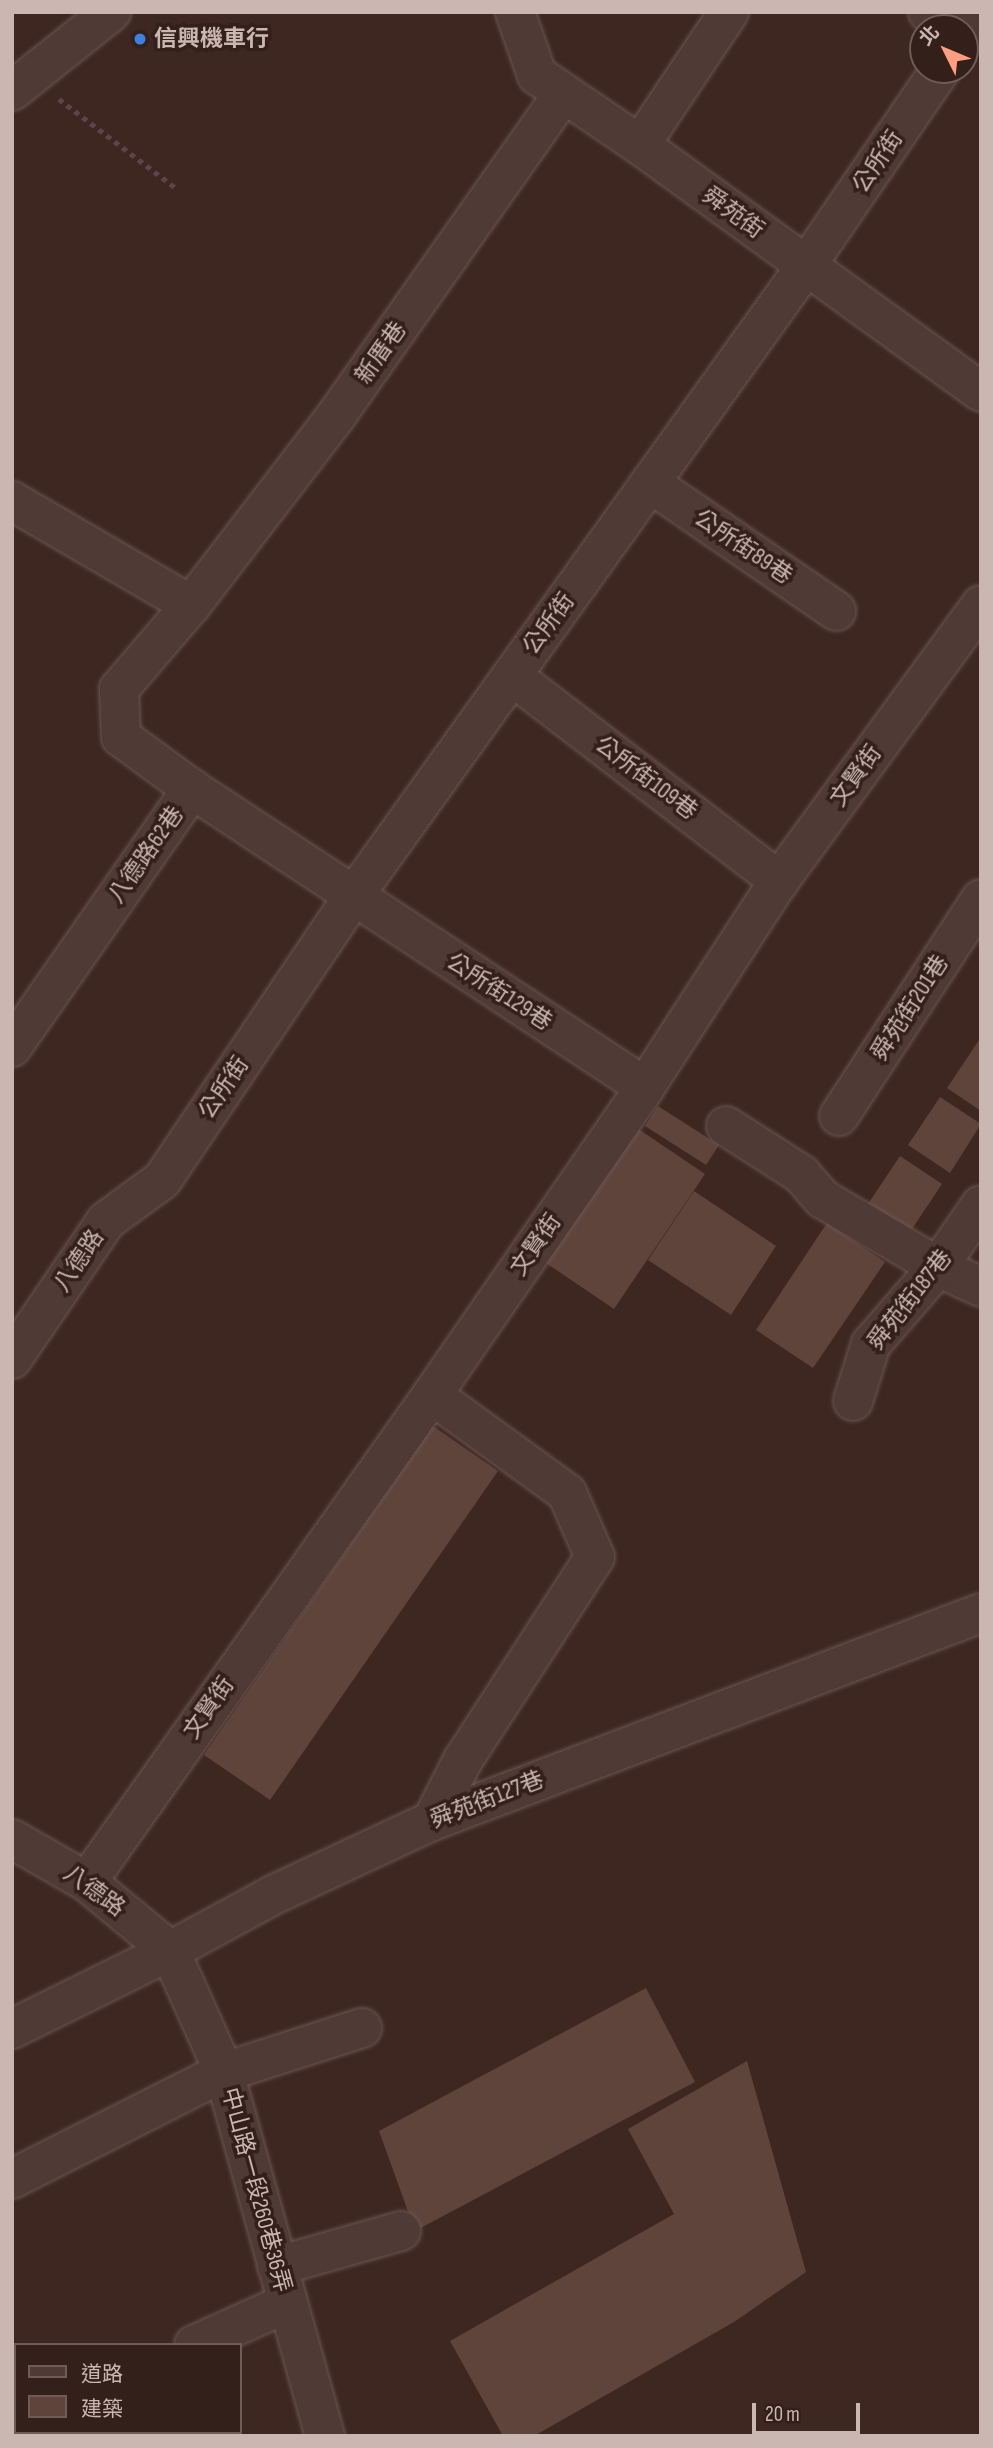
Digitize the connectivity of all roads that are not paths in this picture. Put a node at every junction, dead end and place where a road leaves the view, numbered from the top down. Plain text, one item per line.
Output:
1 (111, 12) edge
2 (516, 12) edge
3 (729, 12) edge
4 (21, 84) edge
5 (930, 84) edge
6 (563, 94) junction
7 (640, 145) junction
8 (806, 266) junction
9 (981, 393) edge
10 (650, 483) junction
11 (12, 501) edge
12 (191, 605) junction
13 (981, 605) edge
14 (836, 611) dead end
15 (512, 676) junction
16 (192, 789) junction
17 (779, 881) junction
18 (353, 897) junction
19 (981, 899) edge
20 (12, 1047) edge
21 (645, 1087) junction
22 (839, 1116) dead end
23 (726, 1126) dead end
24 (162, 1180) joint
25 (981, 1205) edge
26 (938, 1267) junction
27 (981, 1287) edge
28 (12, 1359) edge
29 (432, 1395) junction
30 (853, 1401) dead end
31 (981, 1613) edge
32 (432, 1821) junction
33 (12, 1839) edge
34 (87, 1882) junction
35 (170, 1951) junction
36 (362, 2028) dead end
37 (12, 2029) edge
38 (224, 2072) junction
39 (12, 2179) edge
40 (401, 2231) dead end
41 (277, 2266) junction
42 (287, 2303) junction
43 (198, 2343) edge
44 (325, 2436) edge

1 - 4 street
2 - 6 street, 舜苑街
3 - 7 street
5 - 8 street, 公所街
6 - 7 street, 舜苑街
6 - 12 street, 新厝巷
7 - 8 street, 舜苑街
8 - 9 street, 舜苑街
8 - 10 street, 公所街
10 - 14 street, 公所街89巷
10 - 15 street, 公所街
11 - 12 street
12 - 16 street, 新厝巷
13 - 17 street, 文賢街
15 - 17 street, 公所街109巷
15 - 18 street, 公所街
16 - 18 street, 八德路62巷
16 - 20 street, 八德路62巷
17 - 21 street, 文賢街
18 - 21 street, 公所街129巷
18 - 24 street, 公所街
19 - 22 street, 舜苑街201巷
21 - 29 street, 文賢街
23 - 26 street
24 - 28 street, 八德路
25 - 26 street, 舜苑街187巷
26 - 27 street
26 - 30 street, 舜苑街187巷
29 - 32 street
29 - 34 street, 文賢街
31 - 32 street, 舜苑街127巷
32 - 35 street, 舜苑街127巷
33 - 34 street, 八德路
34 - 35 street, 八德路
35 - 37 street, 舜苑街127巷
35 - 38 street, 中山路一段260巷36弄
36 - 38 street
38 - 39 street
38 - 41 street, 中山路一段260巷36弄
40 - 41 street
41 - 42 street, 中山路一段260巷36弄
42 - 43 street
42 - 44 street, 中山路一段260巷36弄

